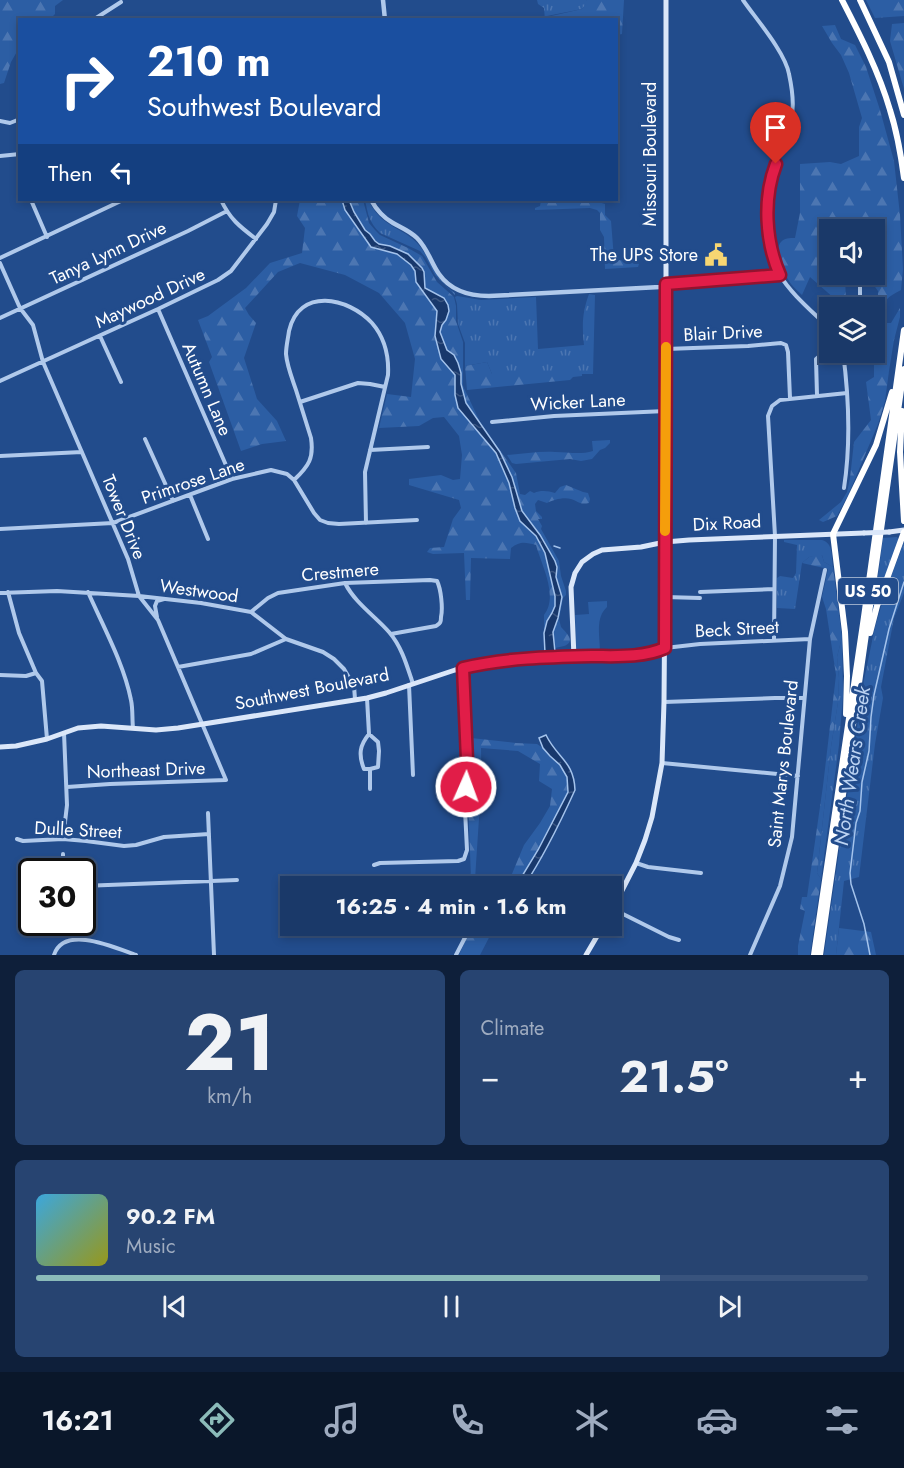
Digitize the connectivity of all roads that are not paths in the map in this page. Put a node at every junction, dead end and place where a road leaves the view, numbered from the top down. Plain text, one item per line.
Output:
1 (383, 0) edge
2 (666, 0) edge
3 (743, 0) edge
4 (842, 0) edge
5 (860, 0) edge
6 (121, 2) dead end
7 (96, 18) edge
8 (385, 18) edge
9 (904, 115) edge
10 (18, 120) edge
11 (0, 121) edge
12 (18, 154) edge
13 (0, 156) edge
14 (904, 178) edge
15 (31, 201) edge
16 (121, 201) edge
17 (222, 201) edge
18 (276, 201) edge
19 (372, 201) edge
20 (227, 211) junction
21 (47, 237) junction
22 (256, 239) junction
23 (0, 258) edge
24 (0, 263) edge
25 (780, 275) junction
26 (666, 284) junction
27 (20, 308) junction
28 (158, 309) junction
29 (0, 318) edge
30 (819, 318) edge
31 (904, 330) edge
32 (100, 336) junction
33 (666, 349) junction
34 (819, 356) edge
35 (900, 360) junction
36 (43, 362) junction
37 (844, 363) edge
38 (904, 369) edge
39 (0, 381) edge
40 (121, 382) dead end
41 (385, 387) junction
42 (847, 393) junction
43 (817, 395) junction
44 (790, 398) junction
45 (300, 402) junction
46 (666, 411) junction
47 (492, 422) dead end
48 (146, 439) dead end
49 (428, 447) dead end
50 (370, 450) junction
51 (82, 452) junction
52 (0, 456) edge
53 (232, 479) junction
54 (294, 480) junction
55 (844, 488) dead end
56 (190, 495) junction
57 (172, 501) junction
58 (417, 520) dead end
59 (904, 521) edge
60 (113, 523) junction
61 (366, 523) junction
62 (0, 529) edge
63 (904, 531) edge
64 (833, 534) junction
65 (775, 536) junction
66 (208, 539) dead end
67 (665, 542) junction
68 (825, 570) dead end
69 (345, 583) junction
70 (774, 589) junction
71 (8, 592) junction
72 (87, 592) junction
73 (0, 593) edge
74 (139, 596) junction
75 (665, 597) junction
76 (164, 599) junction
77 (251, 612) junction
78 (158, 620) junction
79 (391, 634) junction
80 (286, 639) junction
81 (810, 639) junction
82 (774, 640) junction
83 (573, 641) junction
84 (665, 648) junction
85 (563, 657) junction
86 (574, 657) junction
87 (178, 667) junction
88 (463, 668) junction
89 (36, 673) junction
90 (0, 675) edge
91 (860, 675) junction
92 (411, 684) junction
93 (367, 698) junction
94 (804, 698) junction
95 (355, 699) junction
96 (664, 702) junction
97 (202, 725) junction
98 (133, 728) junction
99 (64, 733) junction
100 (369, 734) junction
101 (47, 738) junction
102 (845, 744) junction
103 (0, 747) edge
104 (662, 763) junction
105 (370, 769) junction
106 (413, 775) dead end
107 (798, 776) junction
108 (225, 780) joint
109 (67, 787) junction
110 (370, 789) dead end
111 (208, 813) dead end
112 (209, 834) junction
113 (17, 839) dead end
114 (63, 839) junction
115 (63, 854) dead end
116 (63, 858) edge
117 (636, 863) junction
118 (374, 865) dead end
119 (701, 873) dead end
120 (237, 880) dead end
121 (212, 881) junction
122 (96, 885) edge
123 (622, 890) edge
124 (622, 914) edge
125 (466, 936) edge
126 (597, 936) edge
127 (679, 940) dead end
128 (54, 955) edge
129 (135, 955) edge
130 (214, 955) edge
131 (456, 955) edge
132 (586, 955) edge
133 (750, 955) edge
134 (814, 955) edge
135 (820, 955) edge

1 - 8 street
2 - 26 main road, Missouri Boulevard
3 - 25 street
4 - 14 highway
5 - 9 highway
6 - 7 street
10 - 11 street
12 - 13 street
15 - 21 street
16 - 21 street
17 - 20 street
18 - 22 street, Maywood Drive
19 - 26 street
20 - 22 street
20 - 27 street, Tanya Lynn Drive
21 - 23 street
22 - 28 street, Maywood Drive
24 - 27 street, Tower Drive
25 - 26 street
25 - 30 street
26 - 33 main road, Missouri Boulevard
27 - 29 street, Tanya Lynn Drive
27 - 36 street, Tower Drive
28 - 32 street, Maywood Drive
28 - 53 street, Autumn Lane
31 - 35 highway, US 50
32 - 36 street, Maywood Drive
32 - 40 street
33 - 44 street, Blair Drive
33 - 46 main road, Missouri Boulevard
34 - 43 street
35 - 64 highway
35 - 102 highway, US 50
36 - 39 street, Maywood Drive
36 - 51 street, Tower Drive
37 - 42 street
38 - 59 highway
38 - 91 highway, US 50
41 - 45 street
41 - 45 street
41 - 50 street
42 - 43 street
42 - 55 street
43 - 44 street
44 - 65 street
45 - 54 street
46 - 47 street, Wicker Lane
46 - 67 main road, Missouri Boulevard
48 - 57 street
49 - 50 street
50 - 61 street
51 - 52 street
51 - 60 street, Tower Drive
53 - 54 street, Primrose Lane
53 - 56 street, Primrose Lane
54 - 61 street
56 - 57 street, Primrose Lane
56 - 66 street
57 - 60 street, Primrose Lane
58 - 61 street
60 - 62 street, Primrose Lane
60 - 74 street, Tower Drive
63 - 64 main road, Dix Road, bridge
63 - 91 highway
64 - 65 main road, Dix Road
64 - 102 highway
65 - 67 main road, Dix Road
65 - 70 street
67 - 75 main road, Missouri Boulevard
67 - 83 main road, Dix Road
68 - 81 street, Saint Marys Boulevard
69 - 77 street, Crestmere
69 - 79 street
69 - 79 street, Crestmere
70 - 75 street
70 - 82 street
71 - 72 street, Westwood
71 - 73 street, Westwood
71 - 89 street
72 - 74 street, Westwood
72 - 98 street
74 - 76 street, Westwood
74 - 78 street, Tower Drive
75 - 84 main road, Missouri Boulevard
76 - 77 street, Westwood
76 - 78 street
77 - 80 street, Westwood
78 - 87 street, Tower Drive
79 - 92 street
80 - 87 street
80 - 95 street, Westwood
81 - 82 street, Beck Street
81 - 94 street, Saint Marys Boulevard
82 - 84 street, Beck Street
83 - 85 main road
83 - 86 main road, Dix Road
84 - 86 main road, Southwest Boulevard
84 - 96 main road, Missouri Boulevard
85 - 86 main road, Southwest Boulevard
85 - 88 main road, Southwest Boulevard
87 - 97 street, Tower Drive
88 - 92 main road, Southwest Boulevard
88 - 118 street
89 - 90 street
89 - 101 street
91 - 135 highway, US 50
92 - 93 main road, Southwest Boulevard
92 - 106 street
93 - 95 main road, Southwest Boulevard
93 - 100 street
94 - 96 street
94 - 107 street, Saint Marys Boulevard
95 - 97 main road, Southwest Boulevard
96 - 104 main road, Missouri Boulevard
97 - 98 main road, Southwest Boulevard
97 - 108 street, Tower Drive
98 - 99 main road, Southwest Boulevard
99 - 101 main road, Southwest Boulevard
99 - 109 street
100 - 105 street
100 - 105 street
101 - 103 main road, Southwest Boulevard
102 - 134 highway, US 50
104 - 107 street
104 - 117 main road, Missouri Boulevard
105 - 110 street
107 - 133 street, Saint Marys Boulevard
108 - 109 street, Northeast Drive
109 - 114 street
111 - 112 street
112 - 114 street, Dulle Street
112 - 121 street
113 - 114 street, Dulle Street
115 - 116 street
117 - 119 street
117 - 123 main road, Missouri Boulevard
120 - 121 street
121 - 122 street
121 - 130 street
124 - 127 street
125 - 131 street
126 - 132 main road
128 - 129 street

